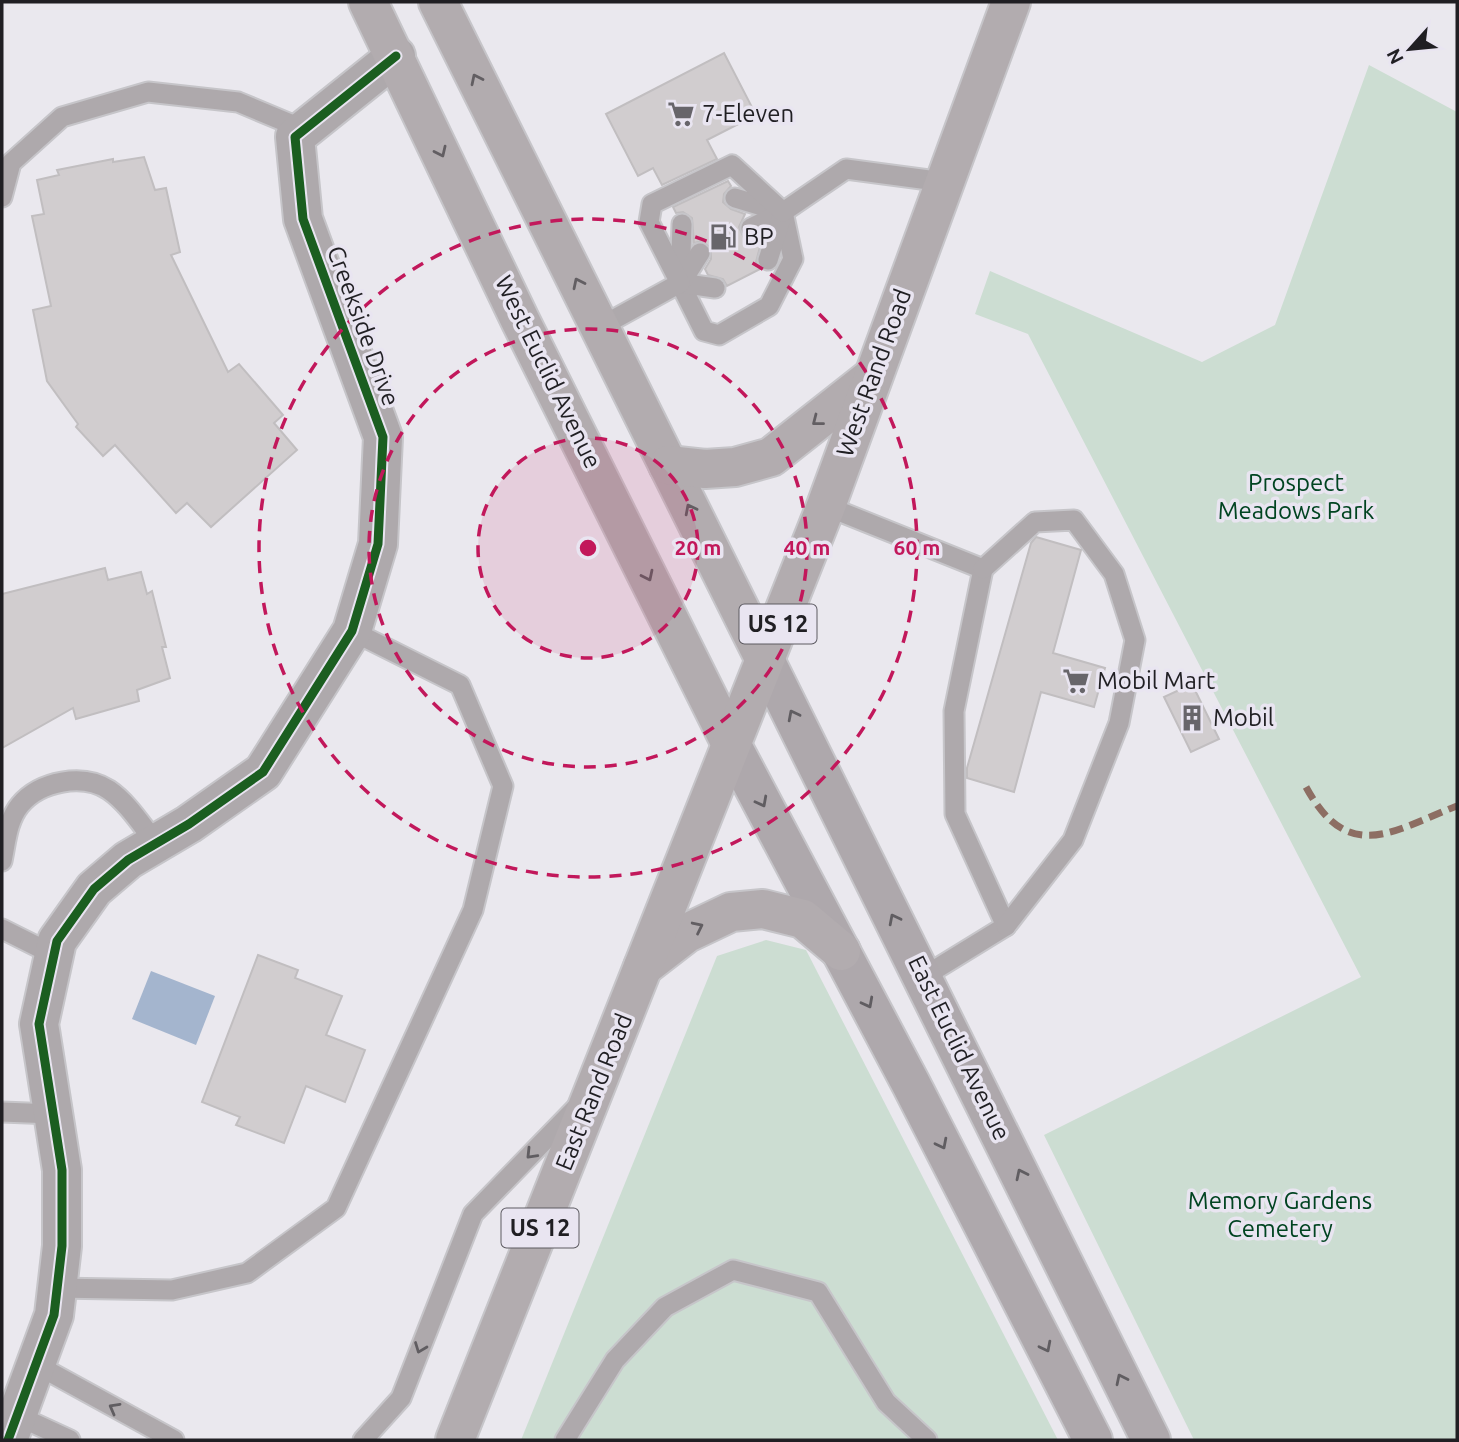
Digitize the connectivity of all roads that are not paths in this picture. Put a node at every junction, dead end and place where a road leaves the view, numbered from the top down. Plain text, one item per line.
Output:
1 (368, 2) edge
2 (438, 2) edge
3 (1012, 2) edge
4 (396, 56) junction
5 (304, 130) junction
6 (944, 182) junction
7 (2, 197) edge
8 (735, 198) dead end
9 (783, 212) junction
10 (682, 224) dead end
11 (751, 228) dead end
12 (699, 253) dead end
13 (768, 260) dead end
14 (680, 284) junction
15 (715, 288) dead end
16 (600, 327) junction
17 (870, 379) junction
18 (668, 465) junction
19 (826, 506) junction
20 (983, 569) junction
21 (352, 631) junction
22 (764, 657) junction
23 (730, 742) junction
24 (156, 843) junction
25 (2, 861) edge
26 (1006, 926) junction
27 (2, 929) edge
28 (841, 951) junction
29 (54, 955) junction
30 (643, 967) junction
31 (923, 977) junction
32 (596, 1087) junction
33 (2, 1112) edge
34 (53, 1114) junction
35 (57, 1288) junction
36 (37, 1365) junction
37 (13, 1428) edge
38 (70, 1440) edge
39 (174, 1440) edge
40 (363, 1440) edge
41 (455, 1440) edge
42 (565, 1440) edge
43 (927, 1440) edge
44 (1093, 1440) edge
45 (1151, 1440) edge

1 - 4 main road, West Euclid Avenue
16 -> 2 main road
3 - 6 main road, West Rand Road / US 12
4 - 5 street
4 -> 23 main road, West Euclid Avenue
5 - 7 lane
5 - 21 street, Creekside Drive
6 - 9 lane
6 - 17 main road, West Rand Road / US 12
8 - 9 lane
9 - 11 lane
9 - 13 lane
9 - 14 lane
9 - 14 lane
10 - 14 lane
12 - 14 lane
14 - 15 lane
14 - 16 lane
16 - 18 main road
17 -> 18 main road
17 - 19 main road, West Rand Road / US 12
22 -> 18 main road
19 - 20 lane
19 - 22 main road, West Rand Road / US 12
20 - 26 lane
20 - 26 lane
21 - 24 street, Creekside Drive
21 - 35 lane
22 - 23 main road, West Rand Road / US 12
31 -> 22 main road, East Euclid Avenue
23 -> 28 main road
23 - 30 main road, East Rand Road / US 12
24 - 25 lane
24 - 29 street, Creekside Drive
26 - 31 lane
27 - 29 lane
30 -> 28 main road
28 -> 44 main road
29 - 34 street, Creekside Drive
30 - 32 main road, East Rand Road / US 12
45 -> 31 main road, East Euclid Avenue
32 -> 40 lane
32 - 41 main road, East Rand Road / US 12
33 - 34 lane
34 - 35 street, Creekside Drive
35 - 36 street, Creekside Drive
36 - 37 street, Creekside Drive
39 -> 36 lane
37 - 38 lane
42 - 43 lane

